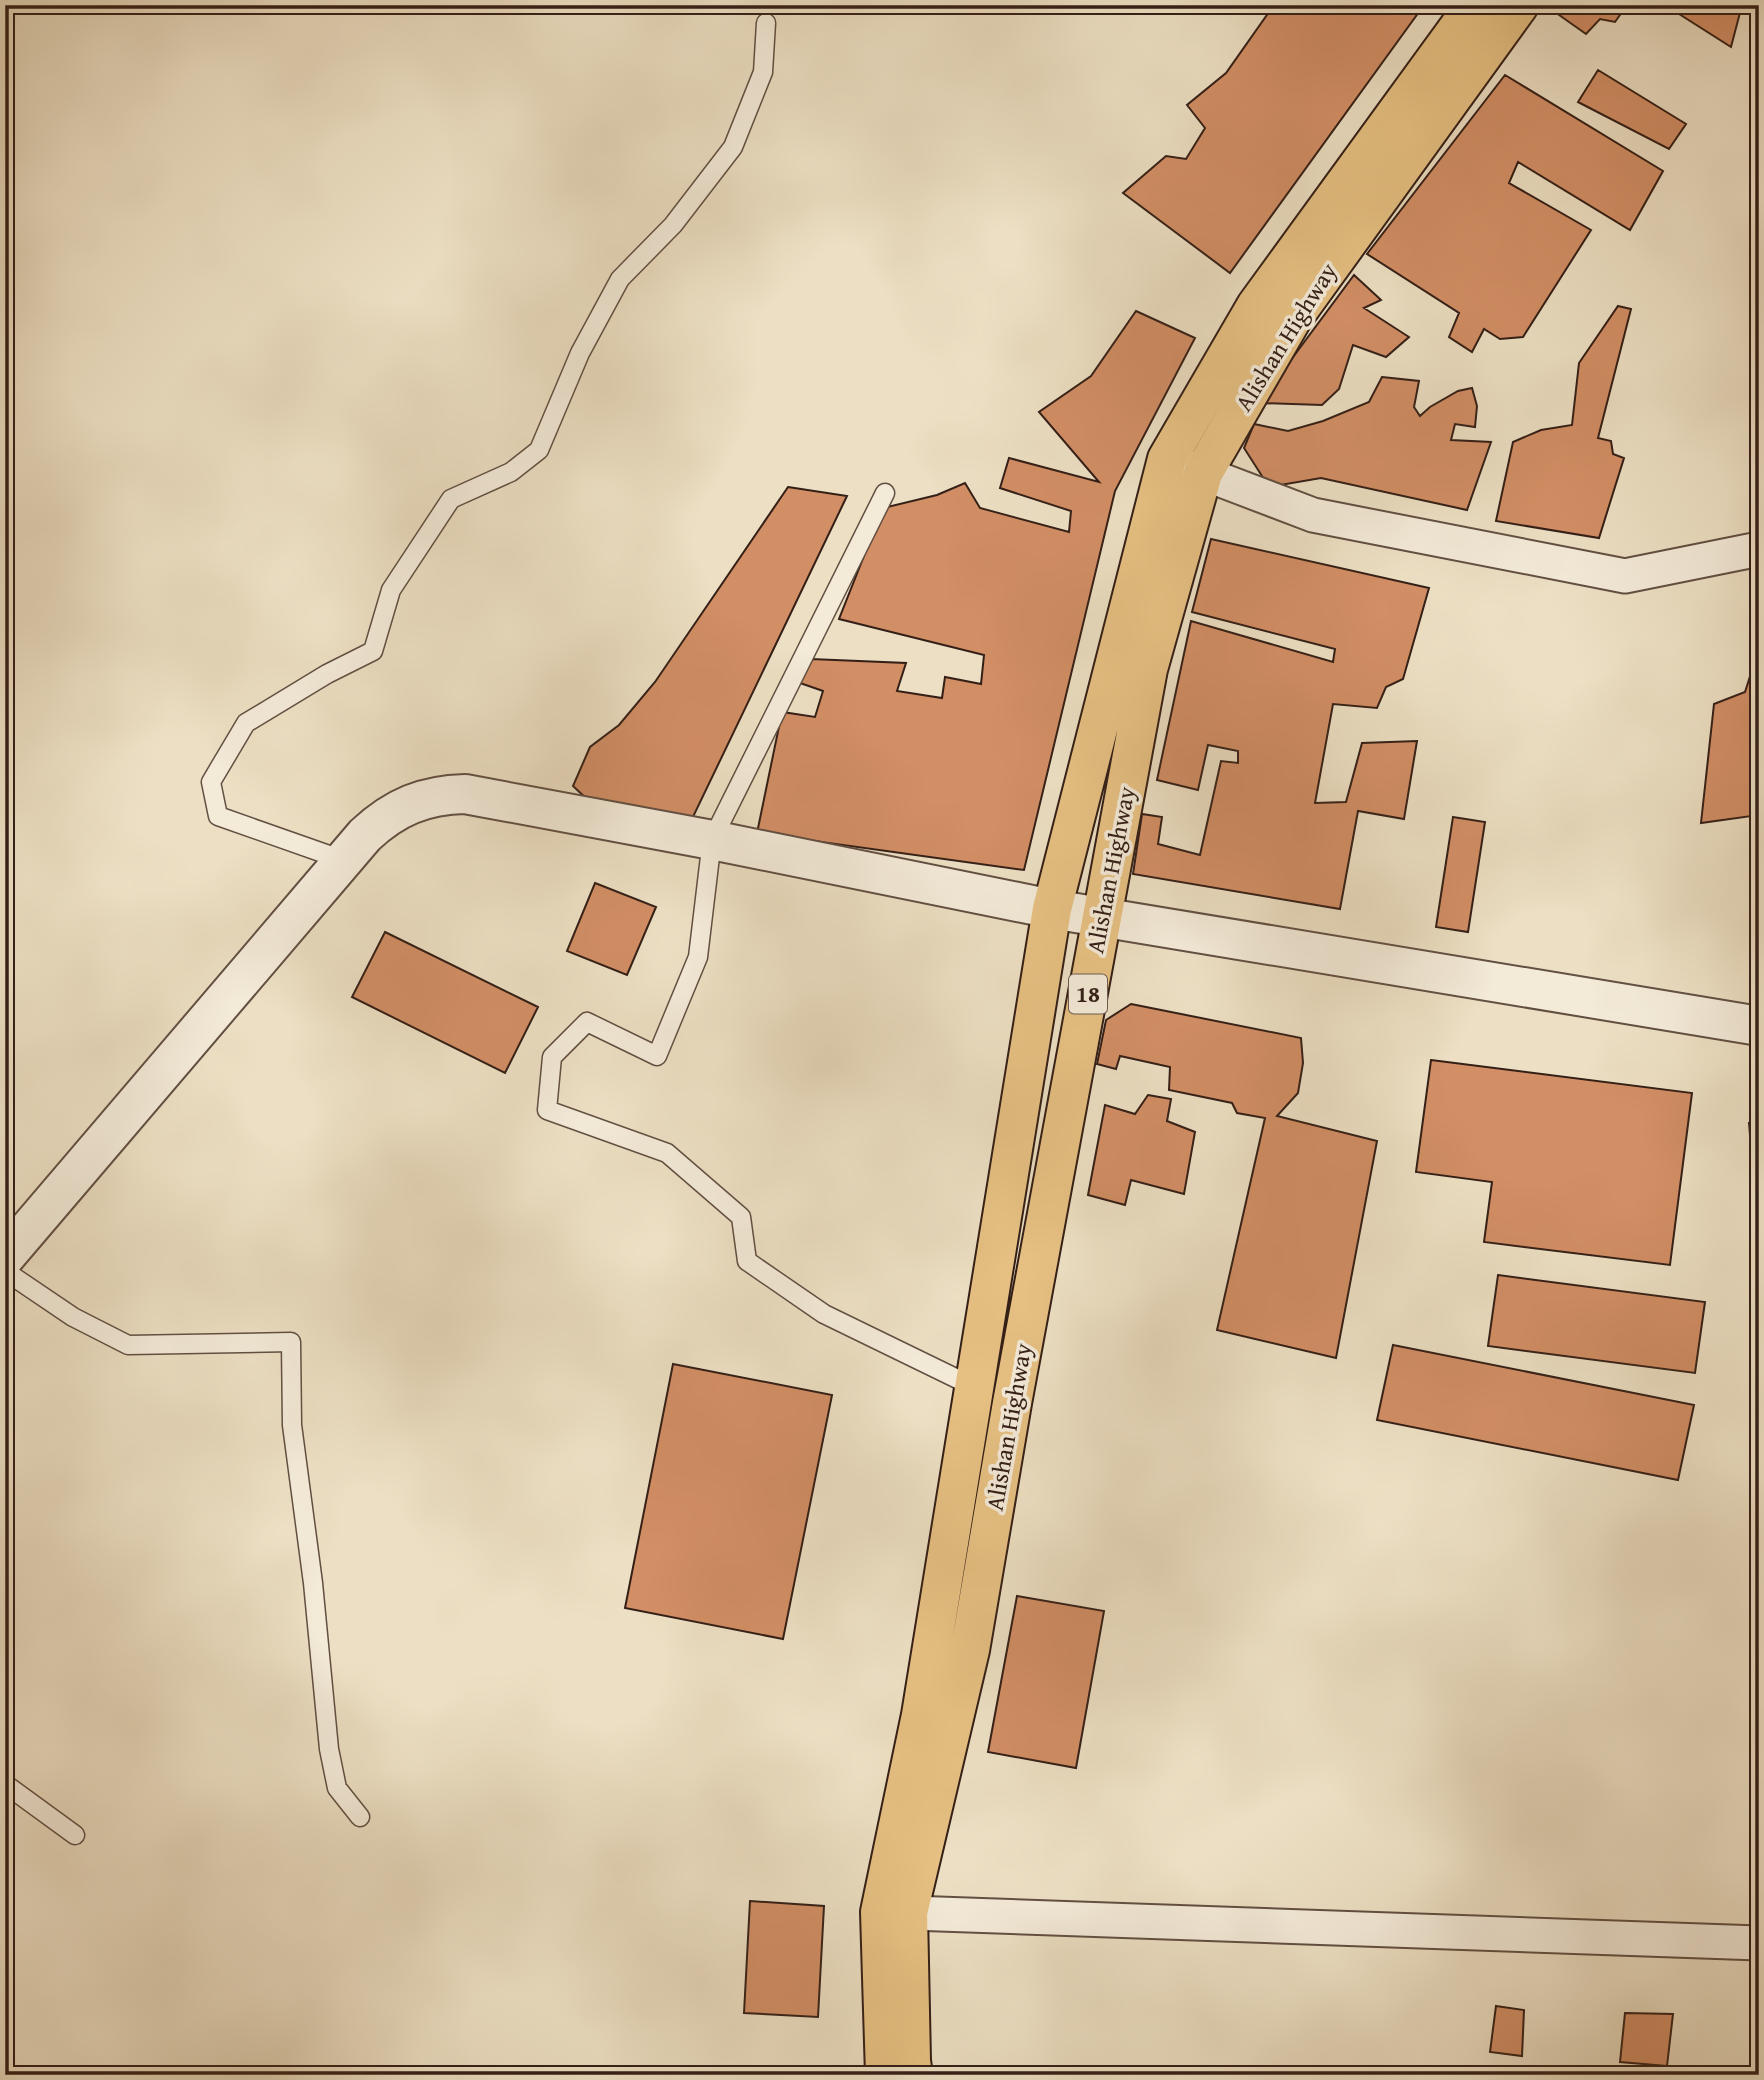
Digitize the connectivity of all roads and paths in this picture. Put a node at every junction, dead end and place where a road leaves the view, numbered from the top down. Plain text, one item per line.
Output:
1 (1475, 5) edge
2 (1519, 5) edge
3 (766, 23) dead end
4 (1167, 459) junction
5 (1203, 473) junction
6 (884, 493) dead end
7 (1759, 549) edge
8 (712, 840) junction
9 (343, 860) junction
10 (1052, 909) junction
11 (1102, 916) junction
12 (1759, 1026) edge
13 (5, 1257) edge
14 (5, 1270) edge
15 (974, 1387) junction
16 (5, 1784) edge
17 (360, 1817) dead end
18 (75, 1835) dead end
19 (894, 1912) junction
20 (1759, 1942) edge
21 (885, 2075) edge
22 (913, 2075) edge

1 - 4 main road, Alishan Highway / 18
2 - 5 main road, Alishan Highway / 18
3 - 9 lane
4 - 5 street
4 - 10 main road, Alishan Highway / 18
5 - 7 street
5 - 11 main road, Alishan Highway / 18
6 - 8 lane
8 - 9 street
8 - 10 street
8 - 15 lane
9 - 13 street
10 - 11 street
10 - 15 main road, Alishan Highway / 18
11 - 12 street
11 - 19 main road, Alishan Highway / 18
14 - 17 lane
15 - 19 main road, Alishan Highway / 18
16 - 18 lane
19 - 20 street
19 - 21 main road, Alishan Highway / 18
19 - 22 main road, Alishan Highway / 18

